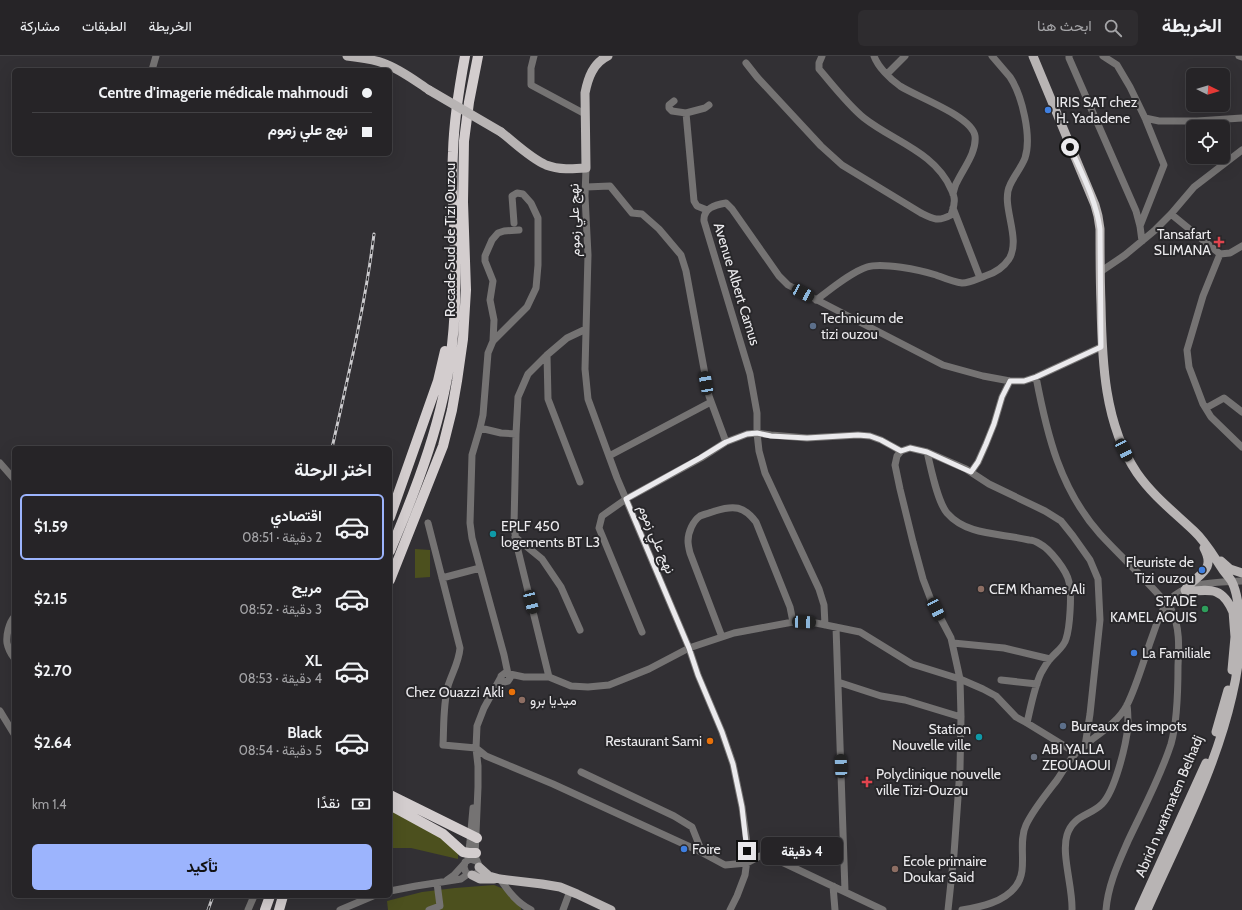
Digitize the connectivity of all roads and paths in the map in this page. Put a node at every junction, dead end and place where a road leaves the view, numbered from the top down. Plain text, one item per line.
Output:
1 (156, 56) edge
2 (347, 56) edge
3 (465, 56) edge
4 (478, 56) edge
5 (534, 56) edge
6 (608, 56) edge
7 (822, 56) edge
8 (874, 56) edge
9 (905, 56) edge
10 (992, 56) edge
11 (1033, 56) edge
12 (1069, 56) edge
13 (1103, 56) edge
14 (1239, 56) edge
15 (1242, 57) edge
16 (746, 63) dead end
17 (153, 68) edge
18 (886, 74) junction
19 (674, 101) dead end
20 (709, 105) dead end
21 (686, 113) junction
22 (585, 114) junction
23 (1145, 118) junction
24 (1242, 118) edge
25 (1242, 151) edge
26 (586, 168) junction
27 (586, 187) junction
28 (953, 194) junction
29 (953, 208) junction
30 (707, 210) junction
31 (1171, 214) junction
32 (514, 223) dead end
33 (1140, 226) junction
34 (519, 230) dead end
35 (1142, 241) junction
36 (1242, 246) edge
37 (1220, 254) junction
38 (1100, 272) junction
39 (980, 278) junction
40 (816, 300) junction
41 (454, 310) junction
42 (586, 329) junction
43 (493, 342) junction
44 (1101, 347) junction
45 (547, 355) junction
46 (1036, 377) junction
47 (1010, 381) junction
48 (711, 402) junction
49 (1206, 408) junction
50 (1242, 412) edge
51 (480, 428) junction
52 (757, 433) junction
53 (516, 434) junction
54 (726, 442) junction
55 (1242, 447) edge
56 (901, 451) junction
57 (927, 452) junction
58 (609, 456) junction
59 (0, 463) edge
60 (971, 472) junction
61 (12, 477) edge
62 (580, 482) dead end
63 (626, 499) junction
64 (392, 511) edge
65 (428, 523) dead end
66 (1196, 532) junction
67 (515, 537) junction
68 (392, 545) edge
69 (1213, 554) junction
70 (480, 568) junction
71 (1242, 573) edge
72 (392, 575) edge
73 (442, 578) junction
74 (1242, 581) edge
75 (1232, 584) edge
76 (1185, 591) junction
77 (1167, 604) junction
78 (1238, 608) edge
79 (12, 619) edge
80 (793, 622) junction
81 (825, 625) junction
82 (836, 627) junction
83 (580, 630) dead end
84 (642, 632) dead end
85 (722, 637) junction
86 (953, 643) junction
87 (689, 648) junction
88 (12, 653) edge
89 (1050, 659) junction
90 (506, 677) junction
91 (549, 677) junction
92 (960, 679) junction
93 (1001, 680) dead end
94 (838, 682) junction
95 (1037, 684) junction
96 (1127, 705) junction
97 (0, 711) edge
98 (961, 717) junction
99 (1027, 723) junction
100 (12, 731) edge
101 (1085, 746) junction
102 (476, 748) junction
103 (1076, 754) junction
104 (581, 772) dead end
105 (392, 796) edge
106 (392, 806) edge
107 (474, 837) junction
108 (699, 851) junction
109 (472, 860) junction
110 (747, 862) junction
111 (470, 875) junction
112 (500, 879) junction
113 (440, 882) junction
114 (833, 886) junction
115 (392, 891) edge
116 (570, 891) junction
117 (845, 891) junction
118 (253, 898) edge
119 (269, 898) edge
120 (282, 898) edge
121 (370, 898) edge
122 (356, 906) edge
123 (248, 910) edge
124 (266, 910) edge
125 (279, 910) edge
126 (340, 910) edge
127 (429, 910) edge
128 (531, 910) edge
129 (564, 910) edge
130 (611, 910) edge
131 (730, 910) edge
132 (835, 910) edge
133 (883, 910) edge
134 (948, 910) edge
135 (967, 910) edge
136 (1072, 910) edge
137 (1106, 910) edge
138 (1139, 910) edge
139 (1147, 910) edge

1 - 17 street
2 - 26 main road, bridge
3 - 41 highway, Rocade Sud de Tizi Ouzou
4 - 72 highway, Rocade Sud de Tizi Ouzou
5 - 22 street
6 - 22 main road
7 - 28 street
8 - 18 street
9 - 18 street
10 - 39 street
11 - 38 main road
12 - 33 street
13 - 23 street
14 - 15 street
16 - 29 street
18 - 28 street
19 - 21 street
20 - 21 street
21 - 30 street
22 - 26 main road
23 - 24 street
23 - 33 street
25 - 31 street
26 - 27 street, نهج علي زموم
27 - 42 street, نهج علي زموم
27 - 48 street
28 - 29 street
29 - 39 street
30 - 40 street, Avenue Albert Camus
30 - 52 street, Avenue Albert Camus
31 - 35 street
31 - 37 street
32 - 43 street
33 - 35 street
34 - 43 street
35 - 38 street
36 - 37 street
37 - 49 street
38 - 44 main road
39 - 40 street
40 - 47 street, Avenue Albert Camus
41 - 64 highway
41 - 68 highway, Rocade Sud de Tizi Ouzou
42 - 45 street
42 - 58 street, نهج علي زموم
43 - 51 street
44 - 46 street, Avenue Albert Camus
44 - 66 main road
45 - 53 street
45 - 62 street
46 - 47 street, Avenue Albert Camus
46 - 77 street
47 - 60 street
48 - 54 street
48 - 58 street
49 - 50 street
49 - 55 street
51 - 53 street
51 - 70 street
52 - 54 street
52 - 56 street
52 - 81 street, Avenue Albert Camus
53 - 67 street
54 - 63 street
56 - 57 street
56 - 86 street
57 - 60 street
57 - 89 street
58 - 63 street, نهج علي زموم
59 - 61 street
60 - 101 street
63 - 84 street
63 - 87 street, نهج علي زموم
65 - 73 street
66 - 69 main road
66 - 76 main road
67 - 83 street
67 - 91 street
69 - 71 main road
69 - 75 main road, Abrid n watmaten Belhadj
70 - 73 street
70 - 90 street
73 - 102 street
74 - 75 street
75 - 76 street
75 - 78 main road, Abrid n watmaten Belhadj
76 - 77 street
76 - 78 main road
77 - 96 street
77 - 137 street
78 - 138 main road, Abrid n watmaten Belhadj
78 - 139 main road
79 - 88 street
80 - 81 street
80 - 85 street
80 - 85 street
81 - 82 street
82 - 92 street
82 - 94 street
85 - 87 street
86 - 89 street
86 - 92 street
87 - 91 street
87 - 110 street, نهج علي زموم
89 - 95 street
90 - 91 street
90 - 102 street
92 - 98 street
92 - 99 street
93 - 95 street
94 - 98 street
94 - 117 street
95 - 99 street
96 - 101 street
96 - 136 street
97 - 100 street
98 - 134 street
99 - 103 street
101 - 103 street
102 - 107 street
102 - 108 street
103 - 135 street
104 - 108 street
105 - 107 highway
106 - 109 highway
107 - 109 street
108 - 110 street
109 - 111 street
109 - 111 street
109 - 112 main road
109 - 113 street
110 - 114 street
110 - 131 street, نهج علي زموم
111 - 112 main road
111 - 113 street
112 - 116 main road
112 - 128 street
113 - 115 street
113 - 127 street
114 - 117 street
114 - 132 street
116 - 129 street
116 - 130 main road
117 - 133 street
118 - 123 street
119 - 124 highway
120 - 125 highway
121 - 122 street
122 - 126 street

